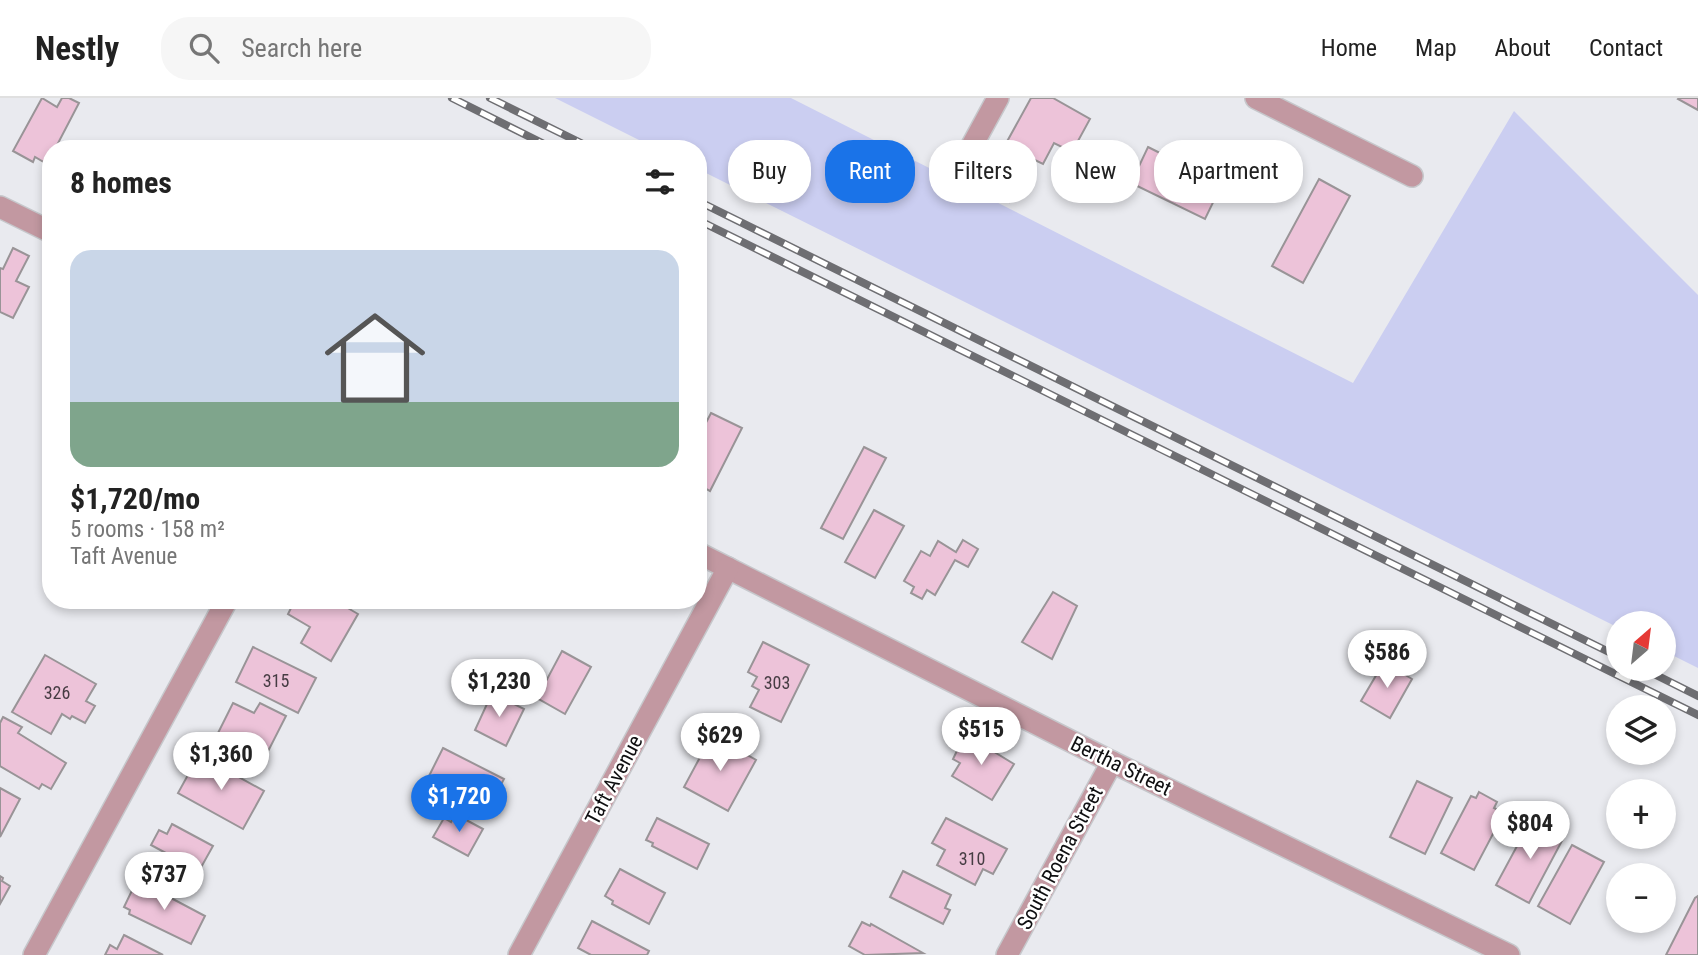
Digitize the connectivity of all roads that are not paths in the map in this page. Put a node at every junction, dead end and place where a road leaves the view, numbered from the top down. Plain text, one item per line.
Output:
1 (998, 98) edge
2 (1256, 98) edge
3 (975, 140) edge
4 (1412, 176) dead end
5 (0, 207) edge
6 (42, 228) edge
7 (707, 558) edge
8 (728, 568) junction
9 (707, 607) edge
10 (222, 609) edge
11 (706, 609) edge
12 (1112, 762) junction
13 (34, 955) edge
14 (519, 955) edge
15 (1007, 955) edge
16 (1509, 955) edge

1 - 3 street
2 - 4 street
5 - 6 street
7 - 8 street, Bertha Street
8 - 9 street, Taft Avenue
8 - 12 street, Bertha Street
10 - 13 street
11 - 14 street, Taft Avenue
12 - 15 street, South Roena Street
12 - 16 street, Bertha Street

